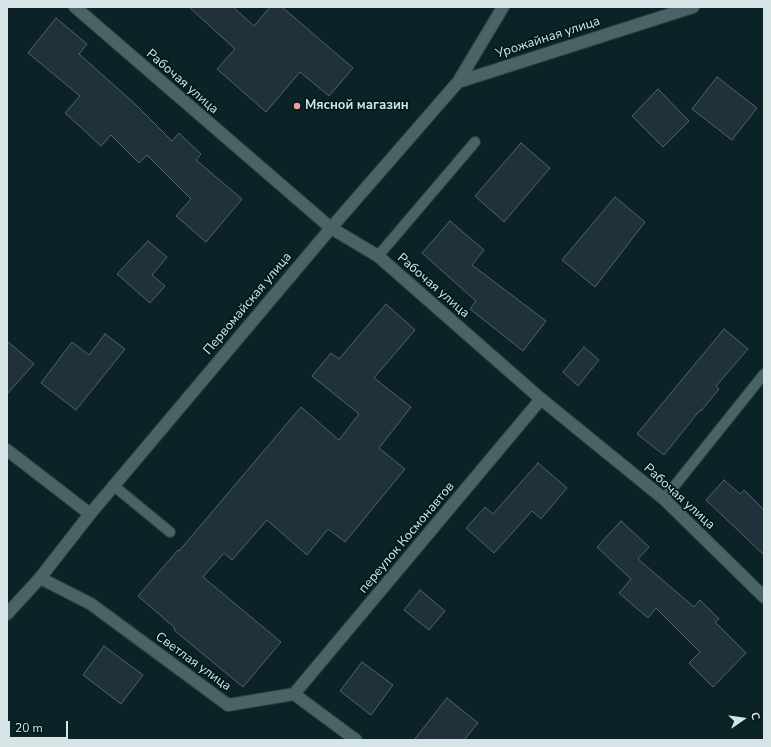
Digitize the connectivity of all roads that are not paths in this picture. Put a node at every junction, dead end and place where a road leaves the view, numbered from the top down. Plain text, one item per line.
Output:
1 (75, 7) edge
2 (503, 7) edge
3 (693, 7) edge
4 (458, 82) junction
5 (475, 142) dead end
6 (331, 228) junction
7 (378, 256) junction
8 (764, 374) edge
9 (541, 399) junction
10 (7, 450) edge
11 (114, 486) junction
12 (664, 499) junction
13 (90, 514) junction
14 (170, 532) dead end
15 (40, 578) junction
16 (764, 597) edge
17 (7, 614) edge
18 (294, 694) junction
19 (356, 740) edge

1 - 6 street, Рабочая улица
2 - 4 street, Первомайская улица
3 - 4 street, Урожайная улица
4 - 6 street, Первомайская улица
5 - 7 lane
6 - 7 street, Рабочая улица
6 - 11 street, Первомайская улица
7 - 9 street, Рабочая улица
8 - 12 lane
9 - 12 street, Рабочая улица
9 - 18 street, переулок Космонавтов
10 - 13 street
11 - 13 street, Первомайская улица
11 - 14 lane
12 - 16 street, Рабочая улица
13 - 15 street, Первомайская улица
15 - 17 street, Первомайская улица
15 - 18 street, Светлая улица
18 - 19 street

